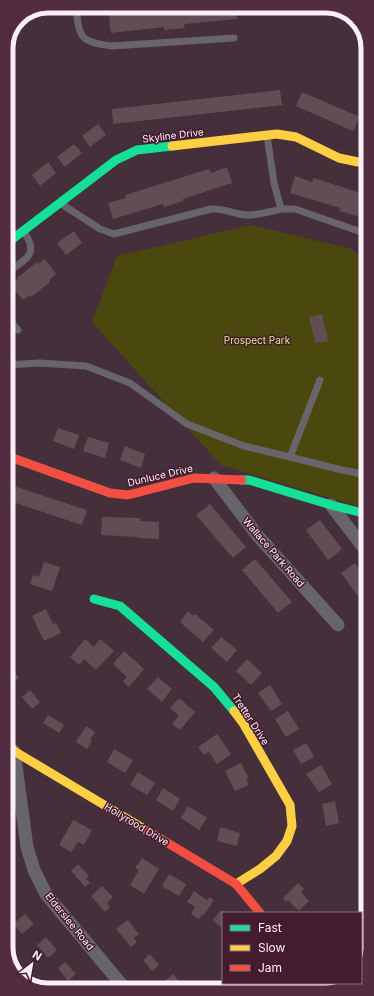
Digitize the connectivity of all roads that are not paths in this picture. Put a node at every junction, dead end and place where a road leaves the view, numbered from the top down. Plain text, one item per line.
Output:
1 (77, 13) edge
2 (234, 38) dead end
3 (267, 135) junction
4 (361, 162) edge
5 (60, 203) junction
6 (281, 209) junction
7 (23, 231) junction
8 (361, 232) edge
9 (13, 239) edge
10 (13, 268) edge
11 (13, 324) edge
12 (18, 330) dead end
13 (13, 365) edge
14 (320, 380) dead end
15 (290, 457) junction
16 (13, 458) edge
17 (361, 474) edge
18 (214, 478) junction
19 (331, 505) junction
20 (361, 512) edge
21 (361, 544) edge
22 (94, 599) dead end
23 (338, 625) dead end
24 (13, 747) edge
25 (13, 759) edge
26 (236, 884) junction
27 (259, 912) edge
28 (120, 983) edge

1 - 2 lane
3 - 4 street, Skyline Drive
3 - 5 street, Skyline Drive
3 - 6 lane
5 - 6 lane
5 - 7 street, Skyline Drive
6 - 8 lane
7 - 9 street, Skyline Drive
7 - 10 lane
11 - 12 lane
13 - 15 lane
14 - 15 lane
15 - 17 lane
16 - 18 street, Dunluce Drive
18 - 19 street, Dunluce Drive
18 - 23 street, Wallace Park Road
19 - 20 street, Dunluce Drive
19 - 21 street
22 - 26 street, Tretter Drive
24 - 26 street, Hollyrood Drive
25 - 28 street, Elderslee Road
26 - 27 street, Hollyrood Drive

